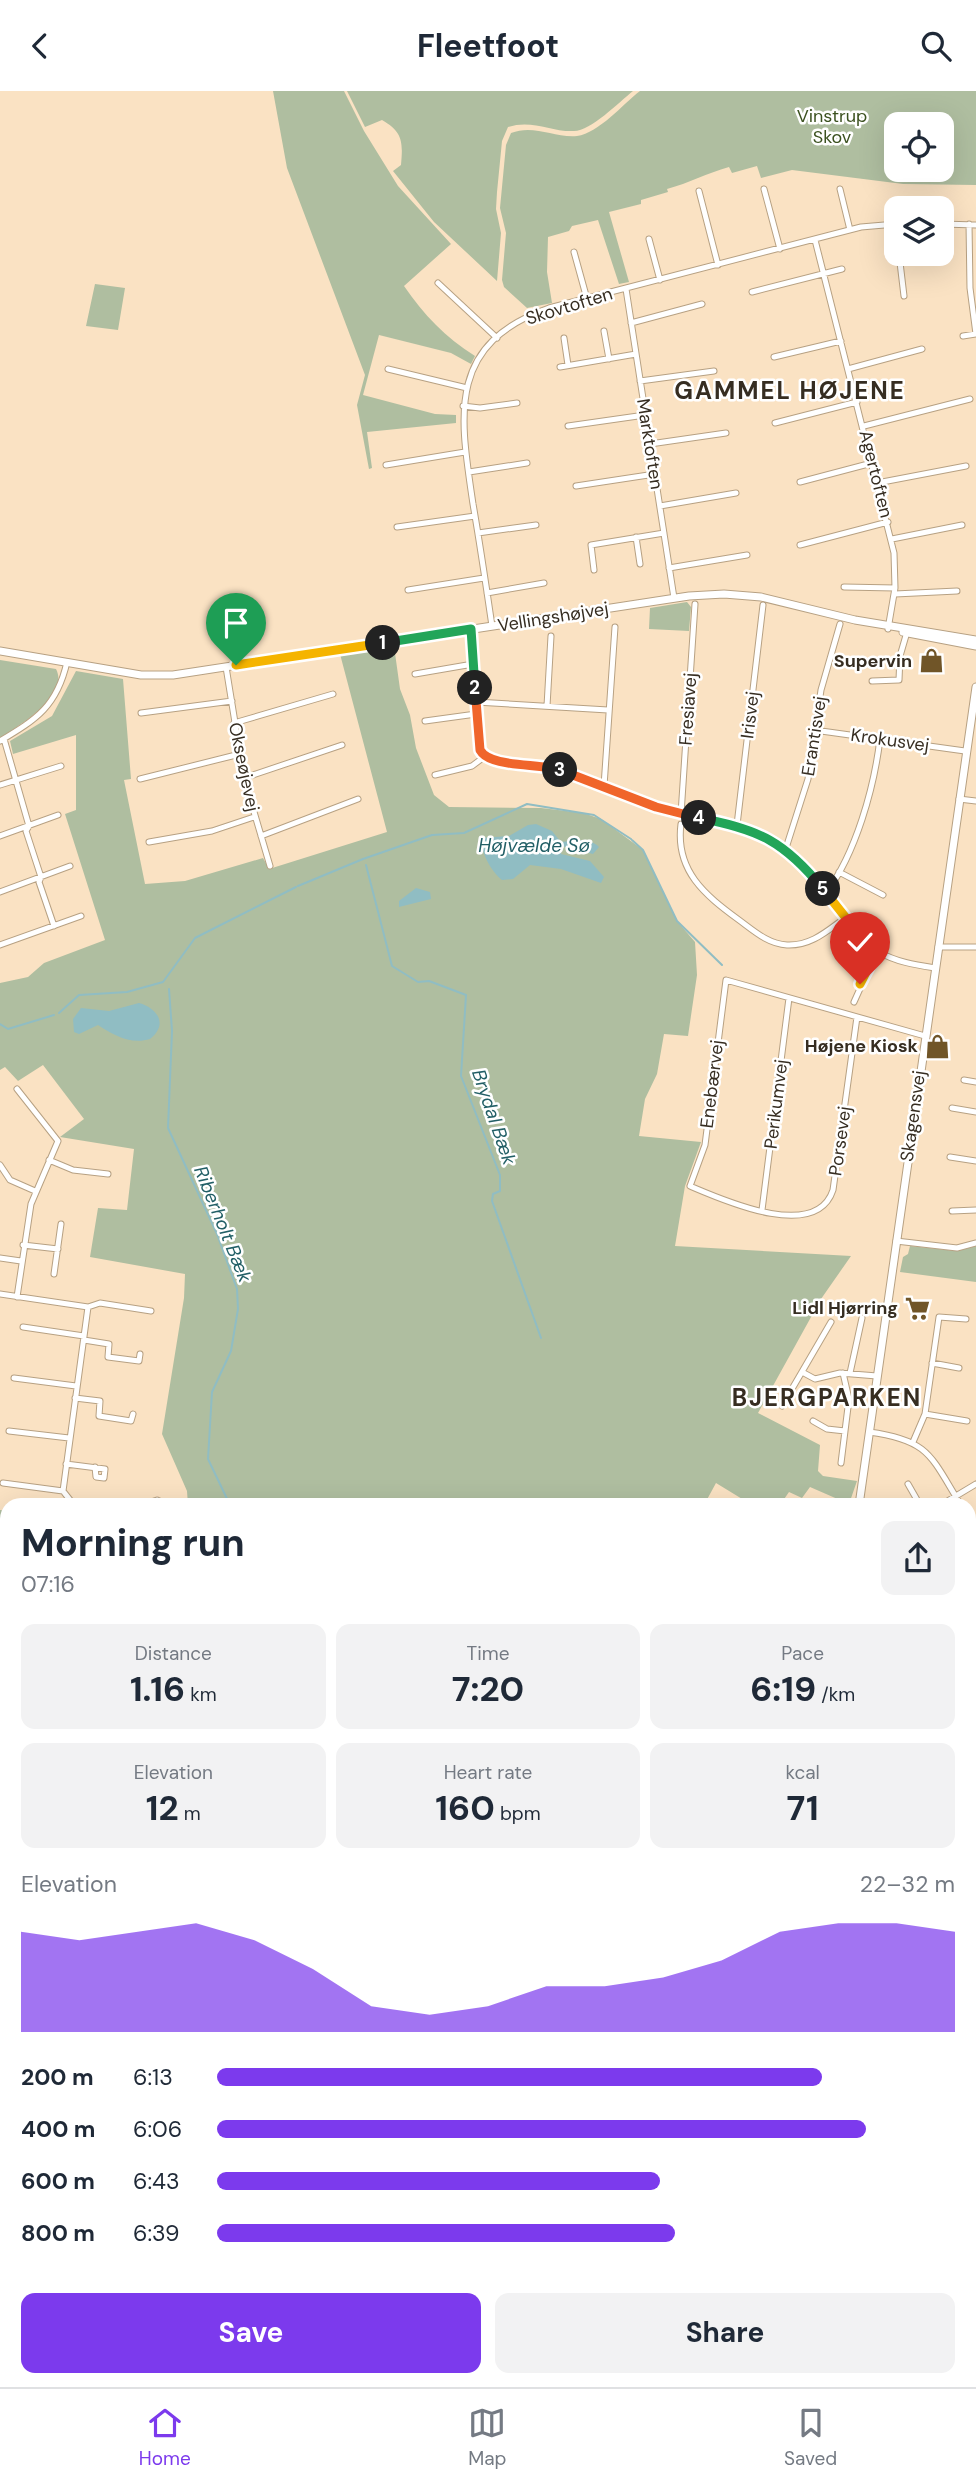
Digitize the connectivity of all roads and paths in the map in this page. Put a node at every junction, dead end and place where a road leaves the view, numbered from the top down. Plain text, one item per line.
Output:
1 (764, 189) dead end
2 (841, 189) dead end
3 (699, 191) dead end
4 (954, 224) edge
5 (972, 225) edge
6 (884, 226) edge
7 (850, 230) junction
8 (649, 239) dead end
9 (815, 240) junction
10 (780, 249) junction
11 (574, 252) dead end
12 (718, 265) junction
13 (900, 266) edge
14 (842, 269) dead end
15 (824, 274) junction
16 (660, 280) junction
17 (438, 283) dead end
18 (626, 289) junction
19 (752, 292) dead end
20 (904, 296) dead end
21 (587, 299) junction
22 (702, 304) dead end
23 (631, 323) junction
24 (604, 331) dead end
25 (976, 334) edge
26 (963, 336) dead end
27 (497, 338) junction
28 (564, 338) dead end
29 (841, 341) junction
30 (922, 348) dead end
31 (636, 354) junction
32 (774, 357) dead end
33 (609, 359) junction
34 (568, 365) junction
35 (560, 367) dead end
36 (388, 369) dead end
37 (848, 369) junction
38 (714, 371) dead end
39 (640, 381) junction
40 (467, 389) junction
41 (970, 399) dead end
42 (857, 402) junction
43 (517, 403) dead end
44 (463, 406) junction
45 (645, 415) junction
46 (775, 423) dead end
47 (568, 426) dead end
48 (864, 426) junction
49 (726, 433) dead end
50 (650, 444) junction
51 (466, 452) junction
52 (527, 463) dead end
53 (872, 463) junction
54 (386, 465) dead end
55 (966, 466) dead end
56 (468, 473) junction
57 (655, 474) junction
58 (800, 482) dead end
59 (877, 483) junction
60 (576, 486) dead end
61 (736, 493) dead end
62 (660, 506) junction
63 (475, 516) junction
64 (888, 522) junction
65 (536, 524) dead end
66 (962, 525) dead end
67 (397, 527) dead end
68 (478, 533) junction
69 (664, 533) junction
70 (636, 537) junction
71 (892, 538) junction
72 (800, 545) dead end
73 (747, 555) dead end
74 (640, 564) dead end
75 (669, 568) junction
76 (594, 570) dead end
77 (484, 578) junction
78 (544, 583) dead end
79 (844, 587) dead end
80 (408, 590) dead end
81 (895, 591) junction
82 (957, 591) dead end
83 (487, 593) junction
84 (674, 599) junction
85 (695, 604) dead end
86 (763, 605) dead end
87 (840, 624) dead end
88 (492, 626) junction
89 (615, 627) dead end
90 (889, 628) junction
91 (471, 629) junction
92 (907, 631) junction
93 (551, 636) dead end
94 (976, 640) edge
95 (976, 646) edge
96 (0, 651) edge
97 (67, 663) junction
98 (473, 664) junction
99 (226, 667) junction
100 (415, 674) dead end
101 (872, 681) dead end
102 (976, 687) edge
103 (333, 694) dead end
104 (232, 701) junction
105 (476, 702) junction
106 (547, 706) junction
107 (608, 710) junction
108 (141, 713) dead end
109 (476, 714) junction
110 (425, 721) dead end
111 (234, 723) junction
112 (814, 730) junction
113 (880, 739) junction
114 (2, 740) edge
115 (342, 745) dead end
116 (965, 751) junction
117 (240, 754) junction
118 (484, 757) junction
119 (61, 766) dead end
120 (435, 775) dead end
121 (244, 778) junction
122 (140, 779) dead end
123 (17, 780) junction
124 (0, 785) edge
125 (604, 786) junction
126 (358, 799) dead end
127 (959, 799) junction
128 (976, 801) edge
129 (681, 814) junction
130 (58, 815) dead end
131 (254, 817) junction
132 (681, 824) dead end
133 (29, 825) junction
134 (737, 825) junction
135 (0, 836) edge
136 (261, 836) junction
137 (149, 842) dead end
138 (786, 848) junction
139 (70, 866) dead end
140 (270, 866) dead end
141 (839, 872) junction
142 (41, 877) junction
143 (0, 892) edge
144 (826, 893) junction
145 (883, 895) dead end
146 (81, 916) dead end
147 (845, 918) junction
148 (54, 926) junction
149 (0, 945) edge
150 (938, 947) junction
151 (976, 947) edge
152 (877, 951) junction
153 (935, 968) junction
154 (789, 998) junction
155 (854, 1002) dead end
156 (857, 1017) junction
157 (925, 1036) junction
158 (964, 1080) dead end
159 (976, 1082) edge
160 (17, 1089) dead end
161 (952, 1108) dead end
162 (976, 1112) edge
163 (950, 1157) dead end
164 (50, 1160) junction
165 (976, 1161) edge
166 (0, 1165) edge
167 (108, 1174) dead end
168 (690, 1186) joint
169 (35, 1191) junction
170 (762, 1210) junction
171 (976, 1210) edge
172 (952, 1211) dead end
173 (61, 1224) dead end
174 (896, 1241) junction
175 (976, 1243) edge
176 (23, 1245) junction
177 (58, 1249) junction
178 (0, 1258) edge
179 (21, 1261) junction
180 (54, 1274) dead end
181 (0, 1294) edge
182 (16, 1297) junction
183 (88, 1307) junction
184 (151, 1311) dead end
185 (862, 1318) dead end
186 (966, 1319) dead end
187 (831, 1322) dead end
188 (23, 1327) dead end
189 (84, 1338) junction
190 (140, 1354) dead end
191 (932, 1363) junction
192 (959, 1368) dead end
193 (802, 1372) junction
194 (846, 1373) junction
195 (877, 1376) junction
196 (14, 1378) dead end
197 (76, 1386) junction
198 (75, 1398) junction
199 (782, 1406) dead end
200 (133, 1414) dead end
201 (925, 1414) junction
202 (813, 1421) dead end
203 (967, 1421) dead end
204 (9, 1431) dead end
205 (845, 1431) junction
206 (870, 1431) junction
207 (69, 1438) junction
208 (913, 1442) junction
209 (841, 1463) dead end
210 (66, 1464) junction
211 (95, 1467) dead end
212 (3, 1483) dead end
213 (908, 1484) dead end
214 (976, 1484) edge
215 (63, 1491) junction
216 (956, 1496) junction
217 (68, 1498) edge
218 (860, 1498) edge
219 (916, 1498) edge
220 (953, 1498) edge

1 - 10 street
2 - 7 street
3 - 12 street
4 - 5 street
5 - 25 street
6 - 7 street, Skovtoften
7 - 9 street, Skovtoften
8 - 16 street
9 - 10 street, Skovtoften
9 - 15 street, Agertoften
10 - 12 street, Skovtoften
11 - 21 street
12 - 16 street, Skovtoften
13 - 20 street
14 - 15 street
15 - 19 street
15 - 29 street, Agertoften
16 - 18 street, Skovtoften
17 - 27 street
18 - 21 street, Skovtoften
18 - 23 street, Marktoften
21 - 27 street, Skovtoften
22 - 23 street
23 - 31 street, Marktoften
24 - 33 street
25 - 26 street
27 - 40 street, Skovtoften
28 - 34 street
29 - 32 street
29 - 37 street, Agertoften
30 - 37 street
31 - 33 street
31 - 39 street, Marktoften
33 - 34 street
34 - 35 street
36 - 40 street
37 - 42 street, Agertoften
38 - 39 street
39 - 45 street, Marktoften
40 - 44 street, Skovtoften
41 - 48 street
42 - 46 street
42 - 48 street, Agertoften
43 - 44 street
44 - 51 street, Skovtoften
45 - 47 street
45 - 50 street, Marktoften
48 - 53 street, Agertoften
49 - 50 street
50 - 57 street, Marktoften
51 - 54 street
51 - 56 street, Skovtoften
52 - 56 street
53 - 58 street
53 - 59 street, Agertoften
55 - 59 street
56 - 63 street, Skovtoften
57 - 60 street
57 - 62 street, Marktoften
59 - 64 street, Agertoften
61 - 62 street
62 - 69 street, Marktoften
63 - 67 street
63 - 68 street, Skovtoften
64 - 71 street, Agertoften
64 - 72 street
65 - 68 street
66 - 71 street
68 - 77 street, Skovtoften
69 - 70 street
69 - 75 street, Marktoften
70 - 74 street
70 - 76 street
71 - 81 street, Agertoften
73 - 75 street
75 - 84 street, Marktoften
77 - 80 street
77 - 83 street, Skovtoften
78 - 83 street
79 - 81 street
81 - 82 street
81 - 90 street, Agertoften
83 - 88 street, Skovtoften
84 - 88 street, Vellingshøjvej
84 - 90 street, Vellingshøjvej
85 - 129 street, Fresiavej
86 - 134 street, Irisvej
87 - 112 street, Erantisvej
88 - 91 street, Vellingshøjvej
89 - 107 street
90 - 92 street, Vellingshøjvej
91 - 98 street
91 - 99 street, Vellingshøjvej
92 - 94 street, Vellingshøjvej
92 - 95 street, Vellingshøjvej
92 - 101 street
93 - 106 street
96 - 97 street, Vellingshøjvej
97 - 99 street, Vellingshøjvej
97 - 114 street
98 - 100 street
98 - 105 street
99 - 104 street, Okseøjevej
102 - 116 street, Skagensvej
103 - 111 street
104 - 108 street
104 - 111 street, Okseøjevej
105 - 106 street
105 - 109 street
106 - 107 street
107 - 125 street
109 - 110 street
109 - 118 street
111 - 117 street, Okseøjevej
112 - 113 street, Krokusvej
112 - 138 street, Erantisvej
113 - 116 street, Krokusvej
113 - 141 street
114 - 123 street
115 - 121 street
116 - 127 street, Skagensvej
117 - 121 street, Okseøjevej
117 - 122 street
118 - 120 street
118 - 125 street
119 - 123 street
121 - 131 street, Okseøjevej
123 - 124 street
123 - 133 street
125 - 129 street
126 - 136 street
127 - 128 street
127 - 150 street, Skagensvej
129 - 134 street
130 - 133 street
131 - 136 street, Okseøjevej
131 - 137 street
132 - 147 street
133 - 135 street
133 - 142 street
134 - 138 street
136 - 140 street, Okseøjevej
138 - 144 street
139 - 142 street
141 - 144 street
141 - 145 street
142 - 143 street
142 - 148 street
144 - 147 street
146 - 148 street
147 - 152 street
148 - 149 street
150 - 151 street
150 - 153 street, Skagensvej
152 - 153 street
152 - 155 street
153 - 157 street, Skagensvej
154 - 156 street
154 - 168 street, Enebærvej
154 - 170 street, Perikumvej
156 - 157 street
156 - 170 street, Porsevej
157 - 174 street, Skagensvej
158 - 159 street
160 - 164 street
161 - 162 street
163 - 165 street
164 - 167 street
164 - 169 street
166 - 169 street
168 - 170 street, Porsevej
169 - 176 street
171 - 172 street
173 - 177 street
174 - 175 street
174 - 195 street, Skagensvej
176 - 177 street
176 - 179 street
177 - 180 street
178 - 179 street
179 - 182 street
181 - 182 street
182 - 183 street
183 - 184 street
183 - 189 street
185 - 194 street
186 - 191 street
187 - 193 street
188 - 189 street
189 - 190 street
189 - 197 street
191 - 192 street
191 - 201 street
193 - 194 street
193 - 199 street
194 - 195 street
194 - 205 street
195 - 206 street, Skagensvej
196 - 197 street
197 - 198 street
198 - 200 street
198 - 207 street
201 - 203 street
201 - 208 street
202 - 205 street
204 - 207 street
205 - 209 street
206 - 208 street
206 - 218 street, Skagensvej
207 - 210 street
208 - 216 street
210 - 211 street
210 - 215 street
212 - 215 street
213 - 219 street
214 - 216 street
215 - 217 street
216 - 220 street

